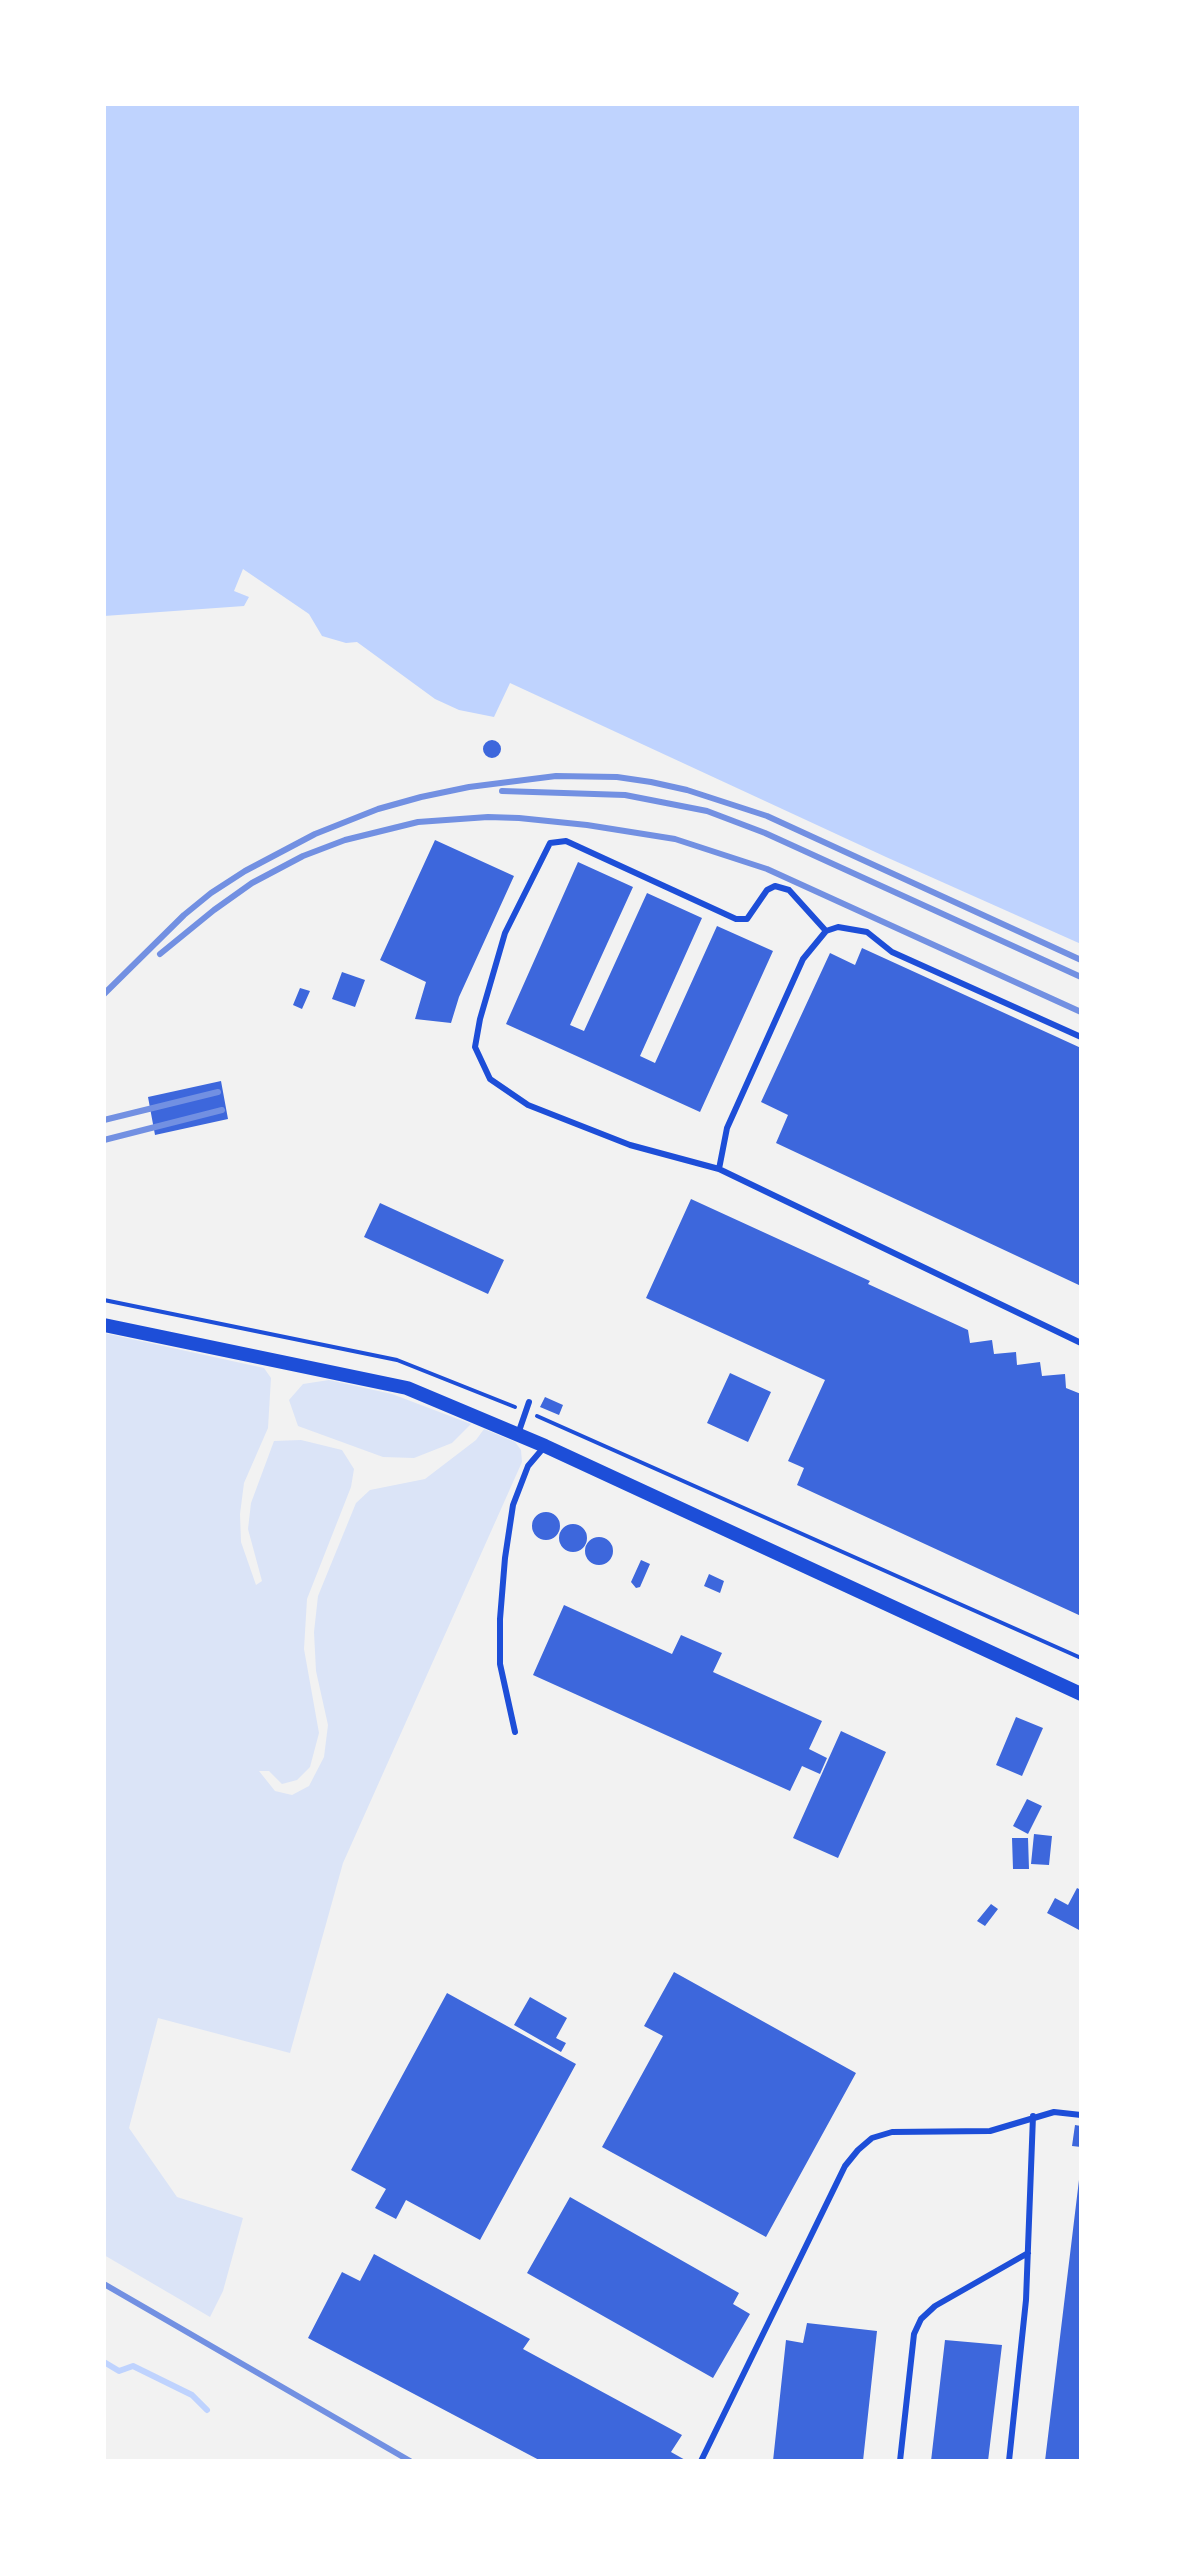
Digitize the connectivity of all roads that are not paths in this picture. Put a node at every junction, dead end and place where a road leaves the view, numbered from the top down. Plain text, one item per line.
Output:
1 (826, 931) junction
2 (1081, 1037) edge
3 (719, 1169) junction
4 (104, 1325) edge
5 (1081, 1343) edge
6 (529, 1402) dead end
7 (518, 1434) junction
8 (545, 1446) junction
9 (1081, 1694) edge
10 (515, 1732) dead end
11 (1081, 2115) edge
12 (1033, 2116) junction
13 (1028, 2253) junction
14 (701, 2461) edge
15 (900, 2461) edge
16 (1009, 2461) edge

1 - 2 lane
1 - 3 lane
1 - 3 lane
3 - 5 lane
4 - 7 street
6 - 7 lane
7 - 8 street
8 - 9 street
8 - 10 lane
11 - 12 lane
12 - 13 lane
12 - 14 lane
13 - 15 lane
13 - 16 lane

